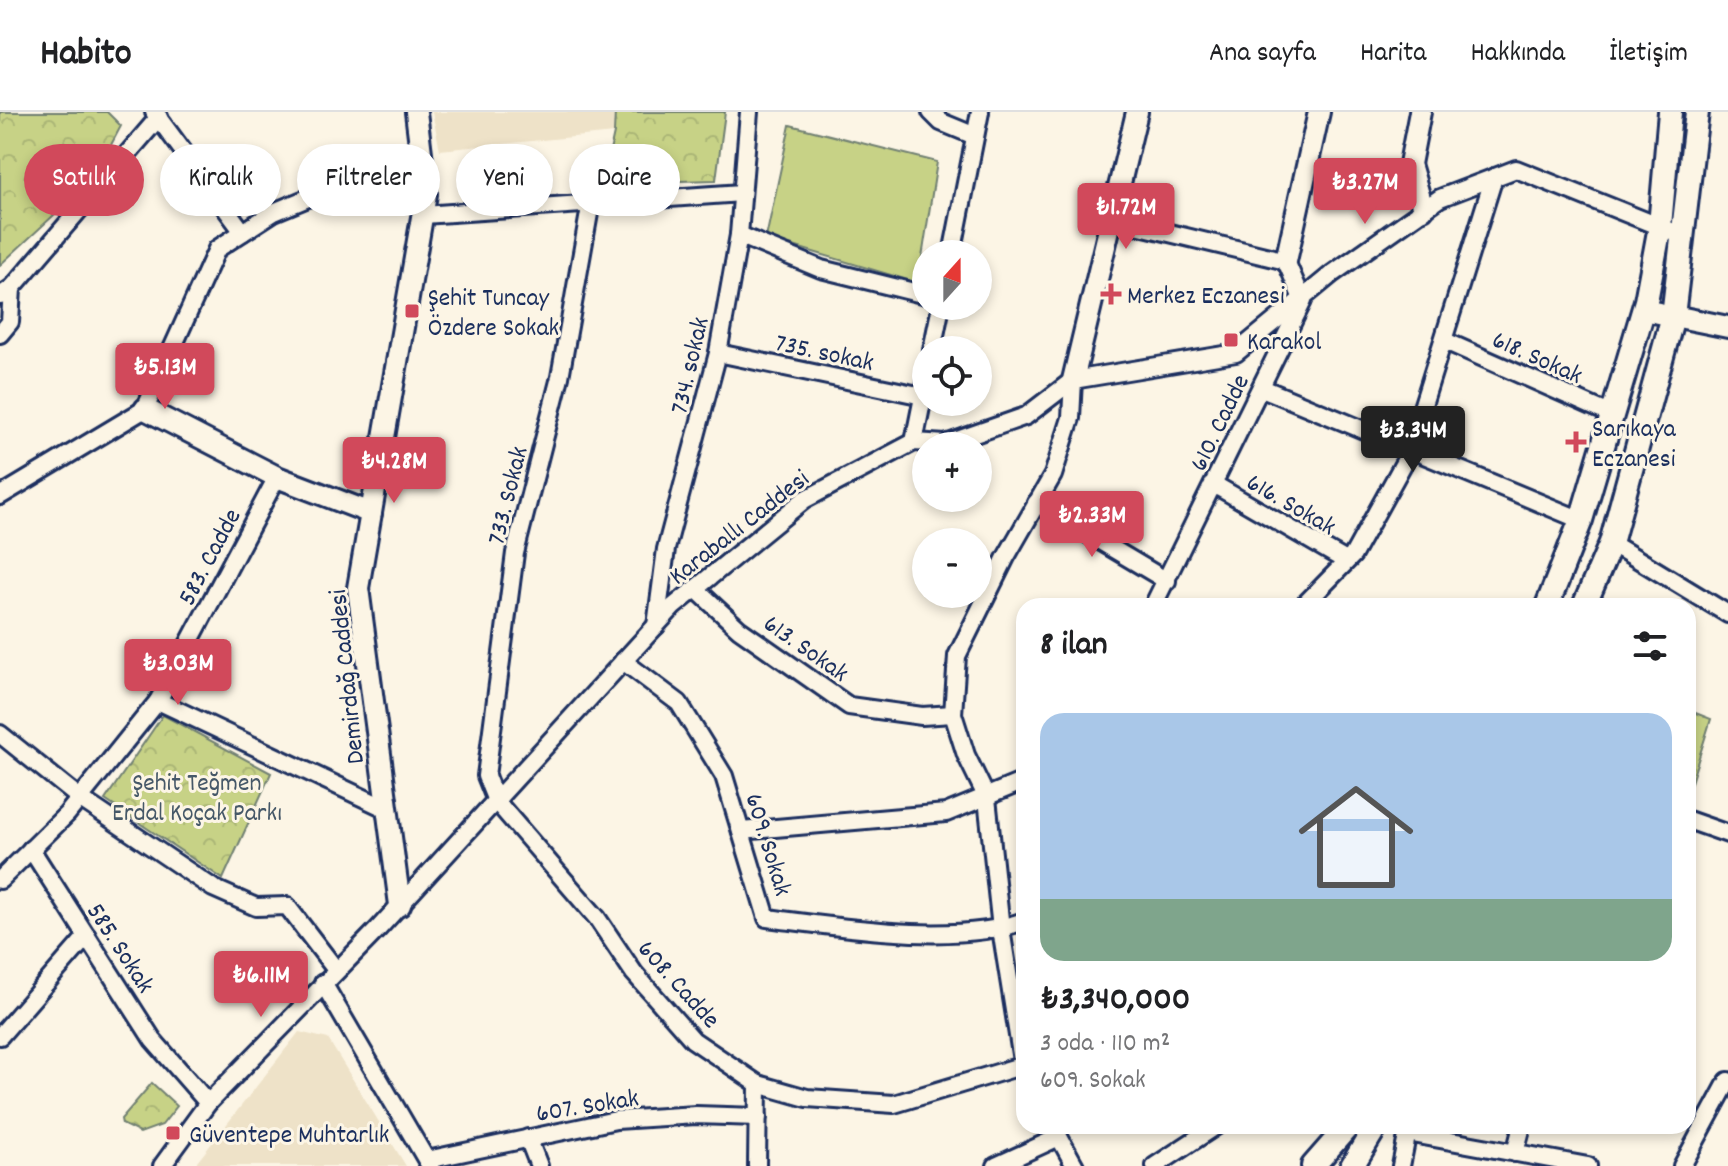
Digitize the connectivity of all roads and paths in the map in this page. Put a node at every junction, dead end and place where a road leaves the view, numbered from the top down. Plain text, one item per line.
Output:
1 (416, 112) edge
2 (749, 112) edge
3 (931, 112) edge
4 (980, 112) edge
5 (1137, 112) edge
6 (1319, 112) edge
7 (1420, 112) edge
8 (1670, 112) edge
9 (1697, 112) edge
10 (156, 114) edge
11 (975, 136) junction
12 (420, 144) edge
13 (1494, 177) junction
14 (742, 193) junction
15 (680, 197) edge
16 (297, 202) edge
17 (569, 204) edge
18 (1423, 209) junction
19 (440, 214) edge
20 (423, 216) edge
21 (589, 216) edge
22 (1111, 219) junction
23 (1660, 226) junction
24 (243, 232) junction
25 (739, 235) junction
26 (1683, 236) junction
27 (955, 240) edge
28 (1286, 261) junction
29 (6, 292) edge
30 (912, 292) edge
31 (1303, 301) junction
32 (1644, 310) junction
33 (1673, 316) junction
34 (1728, 327) edge
35 (0, 334) edge
36 (1445, 341) junction
37 (718, 353) junction
38 (1073, 380) junction
39 (912, 387) edge
40 (1262, 388) junction
41 (145, 409) junction
42 (1612, 415) junction
43 (980, 432) edge
44 (912, 443) edge
45 (1409, 451) junction
46 (277, 477) junction
47 (1215, 485) junction
48 (0, 496) edge
49 (1036, 503) junction
50 (371, 513) junction
51 (1581, 520) junction
52 (1611, 543) junction
53 (1346, 561) junction
54 (1167, 581) junction
55 (696, 589) junction
56 (1157, 598) edge
57 (1311, 598) edge
58 (1550, 598) edge
59 (1587, 598) edge
60 (1728, 614) edge
61 (656, 626) junction
62 (623, 661) junction
63 (158, 701) junction
64 (953, 714) junction
65 (0, 734) edge
66 (1016, 785) edge
67 (987, 798) junction
68 (81, 799) junction
69 (496, 801) junction
70 (387, 809) junction
71 (1696, 823) edge
72 (741, 831) junction
73 (1728, 834) edge
74 (31, 849) junction
75 (0, 880) edge
76 (400, 905) junction
77 (1016, 924) edge
78 (1001, 929) junction
79 (87, 936) junction
80 (336, 970) junction
81 (323, 983) junction
82 (1016, 1024) edge
83 (0, 1036) edge
84 (1016, 1070) edge
85 (1728, 1081) edge
86 (758, 1084) junction
87 (208, 1103) junction
88 (758, 1117) junction
89 (1052, 1134) edge
90 (1057, 1134) edge
91 (1204, 1134) edge
92 (1341, 1134) edge
93 (1371, 1134) edge
94 (1407, 1134) edge
95 (1427, 1134) edge
96 (1520, 1134) edge
97 (528, 1138) junction
98 (1515, 1153) junction
99 (429, 1163) edge
100 (162, 1166) edge
101 (539, 1166) edge
102 (757, 1166) edge
103 (996, 1166) edge
104 (1075, 1166) edge
105 (1155, 1166) edge
106 (1313, 1166) edge
107 (1352, 1166) edge
108 (1401, 1166) edge
109 (1588, 1166) edge
110 (1682, 1166) edge

1 - 12 street, Demirdağ Caddesi
2 - 14 street, 734. sokak
3 - 11 street
4 - 11 street
5 - 22 street
6 - 28 street
7 - 18 street
8 - 23 main road
9 - 26 main road
10 - 24 street
10 - 29 street
11 - 27 street
13 - 18 street, Karaballı Caddesi
13 - 23 street, Karaballı Caddesi
13 - 36 street
14 - 15 street
14 - 25 street, 734. sokak
16 - 24 street
17 - 19 street
18 - 31 street, Karaballı Caddesi
20 - 50 street, Demirdağ Caddesi
21 - 69 street, 733. Sokak
22 - 28 street
22 - 38 street
23 - 26 street, Karaballı Caddesi
23 - 32 main road
24 - 41 street
25 - 30 street
25 - 37 street, 734. sokak
26 - 33 main road
28 - 31 street
29 - 35 street
31 - 38 street, Karaballı Caddesi
31 - 40 street, 610. Cadde
32 - 33 street
32 - 42 main road
33 - 34 street
33 - 52 main road
36 - 42 street, 618. Sokak
36 - 45 street
37 - 39 street, 735. sokak
37 - 61 street, 734. sokak
38 - 43 street, Karaballı Caddesi
38 - 49 street
40 - 45 street
40 - 47 street, 610. Cadde
41 - 46 street
41 - 48 street
42 - 51 main road
44 - 55 street, Karaballı Caddesi
45 - 51 street
45 - 53 street
46 - 50 street
46 - 63 street, 583. Cadde
47 - 53 street, 616. Sokak
47 - 54 street, 610. Cadde
49 - 54 street
49 - 64 street
50 - 70 street, Demirdağ Caddesi
51 - 58 main road
52 - 59 main road
52 - 60 street
53 - 57 street
54 - 56 street, 610. Cadde
55 - 61 street, Karaballı Caddesi
55 - 64 street, 613. Sokak
61 - 62 street, Karaballı Caddesi
62 - 69 street, Karaballı Caddesi
62 - 72 street, 609. Sokak
63 - 68 street, 583. Cadde
63 - 70 street
64 - 67 street
65 - 68 street
66 - 67 street
67 - 72 street
67 - 78 street
68 - 74 street, 583. Cadde
68 - 80 street
69 - 76 street, Karaballı Caddesi
69 - 86 street, 608. Cadde
70 - 76 street, Demirdağ Caddesi
71 - 73 street
72 - 78 street, 609. Sokak
74 - 75 street, 583. Cadde
74 - 79 street, 585. Sokak
76 - 80 street, Karaballı Caddesi
77 - 78 street, 609. Sokak
78 - 82 street
79 - 83 street
79 - 87 street, 585. Sokak
80 - 81 street, Karaballı Caddesi
81 - 87 street, Karaballı Caddesi
81 - 99 street
84 - 86 street, 608. Cadde
85 - 110 street
86 - 88 street
87 - 100 street, Karaballı Caddesi
88 - 97 street, 607. Sokak
88 - 102 street
89 - 103 street
90 - 104 street
91 - 105 street
92 - 106 main road
93 - 107 main road
94 - 108 street
95 - 98 street
96 - 98 street
97 - 99 street, 607. Sokak
97 - 101 street
98 - 109 street

